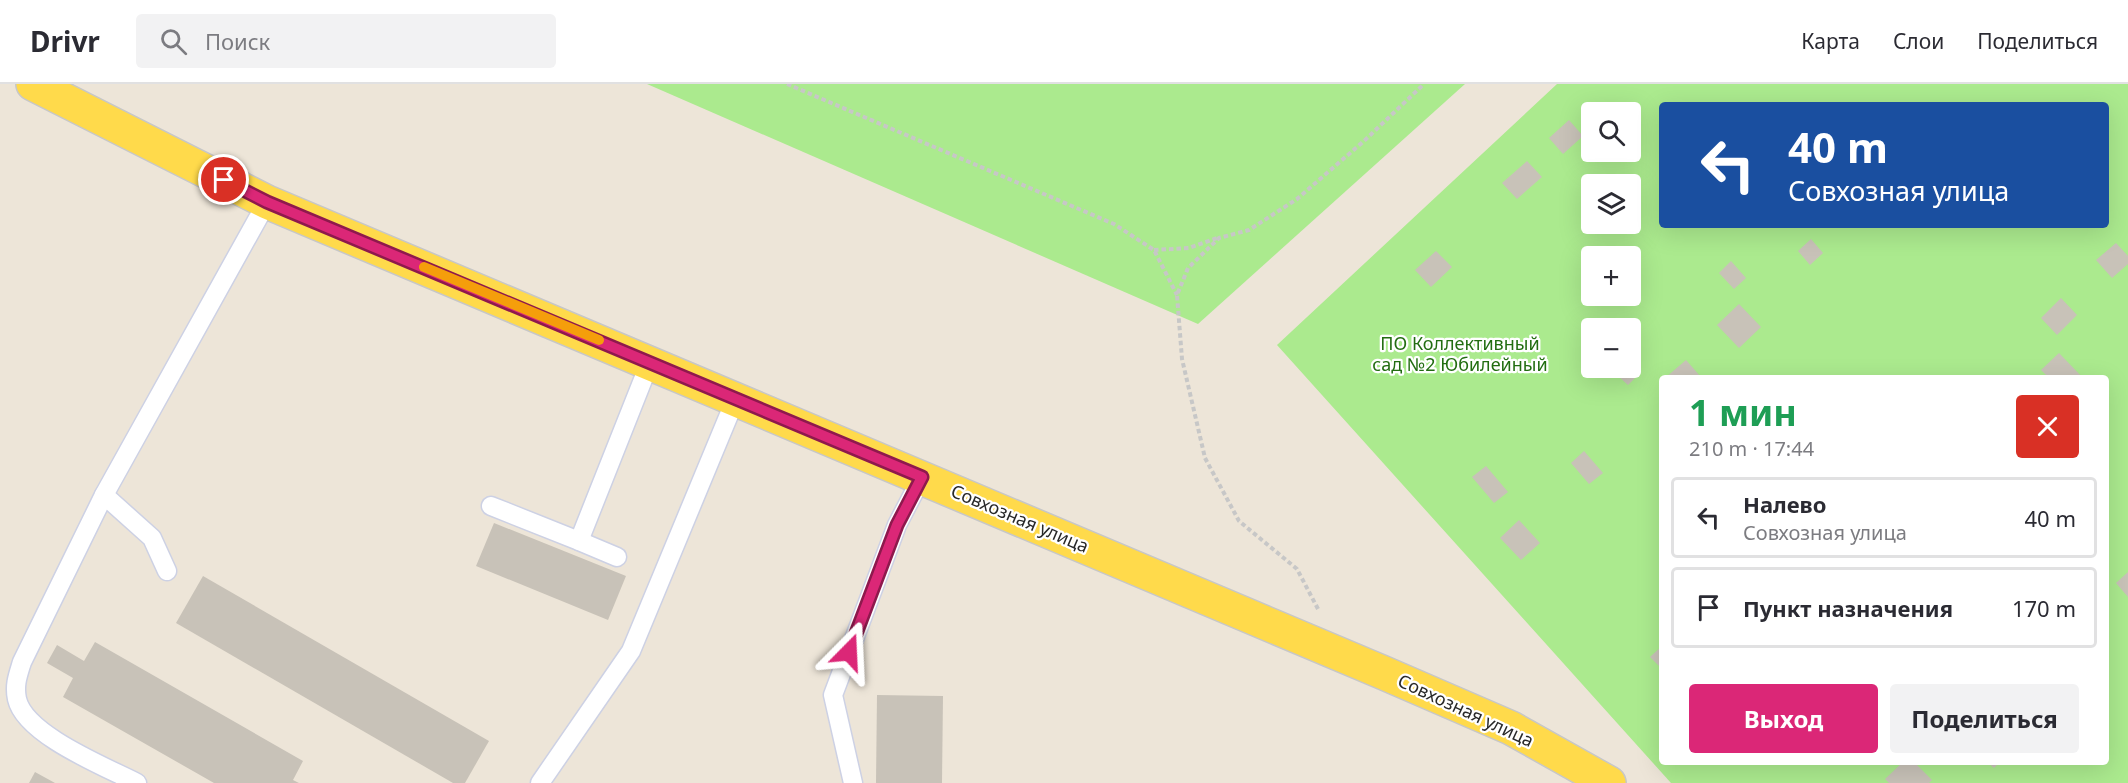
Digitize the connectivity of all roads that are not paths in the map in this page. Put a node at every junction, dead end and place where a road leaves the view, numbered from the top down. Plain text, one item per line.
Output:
1 (33, 84) edge
2 (267, 202) junction
3 (650, 362) junction
4 (736, 398) junction
5 (922, 477) junction
6 (104, 495) junction
7 (491, 506) dead end
8 (579, 541) junction
9 (617, 557) dead end
10 (167, 571) dead end
11 (137, 783) edge
12 (540, 783) edge
13 (853, 783) edge
14 (1609, 783) edge

1 - 2 main road, Совхозная улица
2 - 3 main road, Совхозная улица
2 - 6 lane
3 - 4 main road, Совхозная улица
3 - 8 lane
4 - 5 main road, Совхозная улица
4 - 12 lane
5 - 13 lane
5 - 14 main road, Совхозная улица
6 - 10 lane
6 - 11 lane
7 - 8 lane
8 - 9 lane

